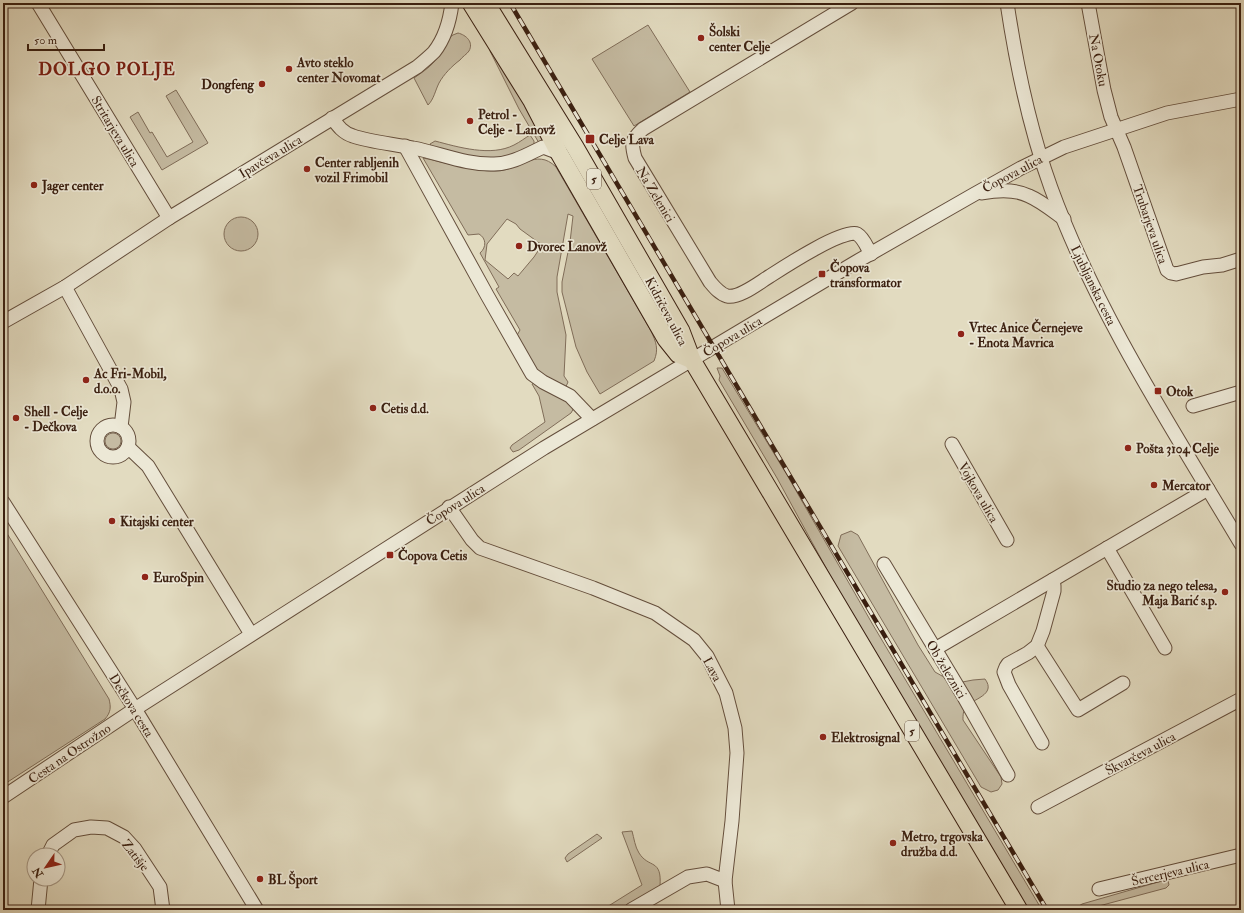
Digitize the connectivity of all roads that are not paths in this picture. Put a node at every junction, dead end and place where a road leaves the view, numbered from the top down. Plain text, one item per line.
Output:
1 (38, 3) edge
2 (452, 3) edge
3 (471, 3) edge
4 (486, 3) edge
5 (852, 3) edge
6 (1006, 3) edge
7 (1088, 3) edge
8 (1241, 99) edge
9 (332, 118) junction
10 (1113, 123) junction
11 (410, 147) junction
12 (559, 153) junction
13 (1041, 157) junction
14 (973, 195) junction
15 (169, 218) junction
16 (1064, 219) junction
17 (871, 254) junction
18 (1241, 259) edge
19 (64, 287) junction
20 (3, 322) edge
21 (692, 360) junction
22 (1241, 392) edge
23 (1193, 406) dead end
24 (592, 419) junction
25 (121, 427) junction
26 (952, 444) dead end
27 (128, 447) junction
28 (1208, 488) junction
29 (3, 502) edge
30 (449, 508) junction
31 (1007, 540) dead end
32 (1241, 544) edge
33 (1107, 548) junction
34 (884, 564) dead end
35 (1053, 580) junction
36 (251, 634) junction
37 (1037, 646) junction
38 (1165, 648) dead end
39 (935, 649) junction
40 (1123, 683) dead end
41 (1241, 699) edge
42 (135, 709) junction
43 (1042, 743) dead end
44 (1008, 775) dead end
45 (3, 797) edge
46 (1038, 807) dead end
47 (52, 847) edge
48 (1241, 856) edge
49 (725, 881) junction
50 (40, 887) edge
51 (1099, 889) dead end
52 (38, 910) edge
53 (163, 910) edge
54 (257, 910) edge
55 (631, 910) edge
56 (728, 910) edge
57 (1019, 910) edge

1 - 15 street, Stritarjeva ulica
2 - 9 street, Ipavčeva ulica
3 - 12 main road, Kidričeva ulica / 5
4 - 21 main road, Kidričeva ulica / 5
5 - 17 street, Na Zelenici
6 - 13 street, Ljubljanska cesta
7 - 10 street, Na Otoku
8 - 10 street, Čopova ulica
9 - 11 street
9 - 15 street, Ipavčeva ulica
10 - 13 street, Čopova ulica
10 - 18 street, Trubarjeva ulica
11 - 12 street
11 - 24 street
12 - 21 main road, Kidričeva ulica / 5
13 - 14 street, Čopova ulica
13 - 16 street, Ljubljanska cesta
14 - 16 street
14 - 17 street, Čopova ulica
15 - 19 street, Ipavčeva ulica
16 - 28 street, Ljubljanska cesta
17 - 21 street, Čopova ulica
19 - 20 street, Ipavčeva ulica
19 - 25 street
21 - 24 street, Čopova ulica
21 - 57 main road, 5
22 - 23 street
24 - 30 street, Čopova ulica
25 - 27 street
25 - 27 street
26 - 31 street, Vojkova ulica
27 - 36 street
28 - 32 street, Ljubljanska cesta
28 - 33 street
29 - 42 street, Dečkova cesta
30 - 36 street, Čopova ulica
30 - 49 street, Lava
33 - 35 street
33 - 38 street
34 - 39 street, Ob železnici
35 - 37 street
35 - 39 street
36 - 42 street, Čopova ulica
37 - 40 street
37 - 43 street
39 - 44 street, Ob železnici
41 - 46 street, Škvarčeva ulica
42 - 45 street, Cesta na Ostrožno
42 - 54 street, Dečkova cesta
47 - 53 street, Zatišje
48 - 51 street, Šercerjeva ulica
49 - 55 street
49 - 56 street, Lava
50 - 52 street

